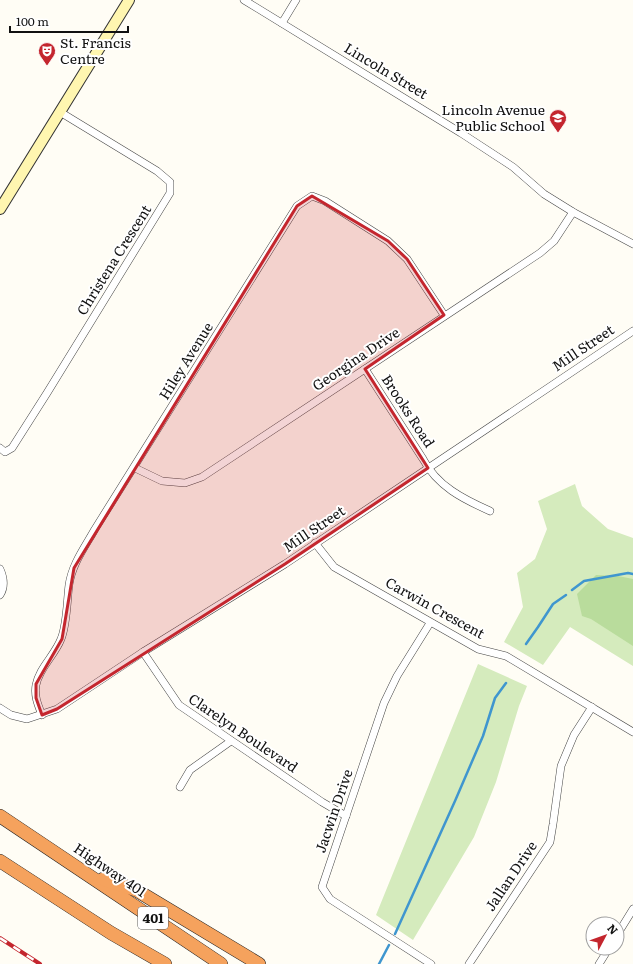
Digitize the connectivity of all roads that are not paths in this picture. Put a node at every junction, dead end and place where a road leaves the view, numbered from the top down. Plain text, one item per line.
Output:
1 (129, 0) edge
2 (244, 0) edge
3 (296, 0) edge
4 (282, 23) junction
5 (60, 112) junction
6 (0, 209) edge
7 (573, 212) junction
8 (633, 244) edge
9 (444, 316) junction
10 (633, 331) edge
11 (365, 369) junction
12 (0, 448) edge
13 (135, 468) junction
14 (428, 468) junction
15 (490, 511) dead end
16 (315, 543) junction
17 (0, 569) edge
18 (0, 595) edge
19 (430, 623) junction
20 (143, 652) junction
21 (592, 707) junction
22 (0, 708) edge
23 (42, 715) junction
24 (633, 732) edge
25 (231, 741) junction
26 (180, 787) dead end
27 (0, 816) edge
28 (346, 816) junction
29 (0, 861) edge
30 (84, 872) junction
31 (633, 909) edge
32 (625, 922) edge
33 (111, 933) junction
34 (148, 964) edge
35 (165, 964) edge
36 (222, 964) edge
37 (259, 964) edge
38 (431, 964) edge
39 (469, 964) edge

1 - 5 main road
2 - 4 street, Lincoln Street
3 - 4 street
4 - 7 street, Lincoln Street
5 - 6 main road
5 - 12 street, Christena Crescent
7 - 8 street, Lincoln Street
7 - 9 street, Georgina Drive
9 - 11 street, Georgina Drive
9 - 13 street, Hiley Avenue
10 - 14 street, Mill Street
11 - 13 street, Georgina Drive
11 - 14 street, Brooks Road
13 - 23 street, Hiley Avenue
14 - 15 street, Brooks Road
14 - 16 street, Mill Street
16 - 19 street, Carwin Crescent
16 - 20 street, Mill Street
17 - 18 street
19 - 21 street, Carwin Crescent
19 - 28 street, Jacwin Drive
20 - 23 street, Mill Street
20 - 25 street, Clarelyn Boulevard
21 - 24 street, Carwin Crescent
21 - 39 street, Jallan Drive
22 - 23 street, Mill Street
25 - 26 street
25 - 28 street, Clarelyn Boulevard
27 - 30 highway, Highway 401 / 401
28 - 38 street, Jacwin Drive
29 - 33 highway, 401
30 - 36 highway, Highway 401 / 401
30 - 37 highway
31 - 32 street
33 - 34 highway
33 - 35 highway, 401

